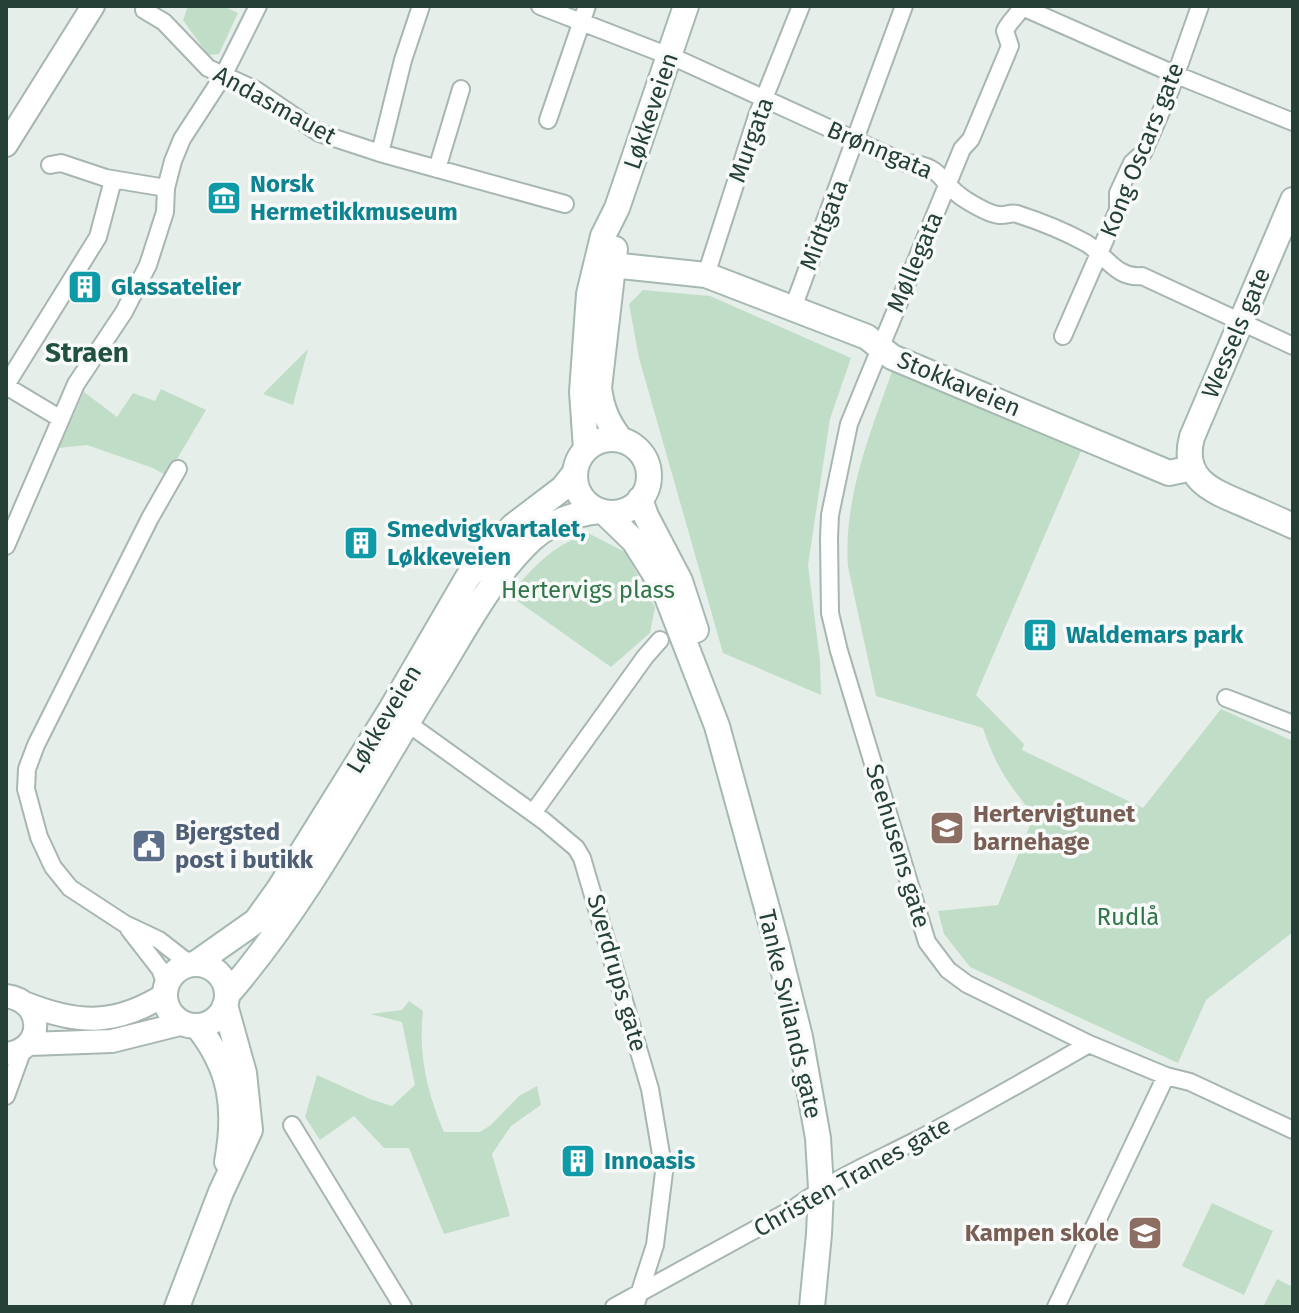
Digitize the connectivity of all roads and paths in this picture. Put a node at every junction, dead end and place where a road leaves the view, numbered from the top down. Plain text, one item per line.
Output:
1 (93, 6) edge
2 (258, 6) edge
3 (421, 6) edge
4 (540, 6) edge
5 (686, 6) edge
6 (801, 6) edge
7 (904, 6) edge
8 (1021, 6) edge
9 (1200, 6) edge
10 (144, 10) dead end
11 (584, 14) edge
12 (669, 57) junction
13 (1174, 74) junction
14 (223, 76) junction
15 (461, 89) dead end
16 (765, 100) junction
17 (548, 120) dead end
18 (1293, 122) edge
19 (856, 141) junction
20 (6, 145) edge
21 (380, 153) junction
22 (50, 165) dead end
23 (437, 169) junction
24 (113, 180) junction
25 (948, 183) junction
26 (166, 188) junction
27 (1293, 200) edge
28 (565, 204) dead end
29 (615, 215) junction
30 (1099, 254) junction
31 (612, 265) junction
32 (706, 275) junction
33 (793, 308) junction
34 (1241, 323) junction
35 (1063, 336) dead end
36 (879, 346) junction
37 (1293, 346) edge
38 (6, 386) edge
39 (61, 419) junction
40 (621, 440) junction
41 (586, 449) junction
42 (1192, 468) junction
43 (178, 469) dead end
44 (574, 474) junction
45 (640, 499) junction
46 (14, 512) edge
47 (601, 512) junction
48 (1293, 526) edge
49 (6, 546) edge
50 (660, 640) dead end
51 (1226, 698) dead end
52 (406, 722) junction
53 (1293, 724) edge
54 (717, 726) junction
55 (533, 813) junction
56 (125, 924) junction
57 (193, 964) junction
58 (162, 994) junction
59 (16, 1000) edge
60 (226, 1000) junction
61 (184, 1025) junction
62 (1089, 1044) junction
63 (19, 1049) edge
64 (1166, 1076) junction
65 (6, 1096) edge
66 (292, 1125) dead end
67 (1293, 1130) edge
68 (821, 1188) junction
69 (221, 1192) junction
70 (636, 1301) edge
71 (177, 1307) edge
72 (403, 1307) edge
73 (614, 1307) edge
74 (812, 1307) edge
75 (1056, 1307) edge

1 - 20 street
2 - 14 street
3 - 21 street
4 - 11 street, Brønngata
5 - 12 main road, Løkkeveien
6 - 16 street, Murgata
7 - 19 street, Midtgata
8 - 13 street
8 - 25 street, Møllegata
9 - 13 street, Kong Oscars gate
10 - 14 street, Andasmauet
11 - 12 street, Brønngata
11 - 17 street
12 - 16 street, Brønngata
12 - 29 main road, Løkkeveien
13 - 18 street
13 - 30 street, Kong Oscars gate
14 - 21 street, Andasmauet
14 - 26 street
15 - 23 street
16 - 19 street, Brønngata
16 - 32 street, Murgata
19 - 25 street, Brønngata
19 - 33 street, Midtgata
21 - 23 street, Andasmauet
22 - 24 street
23 - 28 street, Andasmauet
24 - 26 street
24 - 38 street
25 - 30 street, Brønngata
25 - 36 street, Møllegata
26 - 39 street
27 - 34 main road, Wessels gate
29 - 31 main road, Løkkeveien
29 - 41 main road, Løkkeveien
30 - 34 street, Brønngata
30 - 35 street, Kong Oscars gate
31 - 32 main road, Stokkaveien
31 - 40 main road, Løkkeveien
32 - 33 main road, Stokkaveien
33 - 36 main road, Stokkaveien
34 - 37 street, Brønngata
34 - 42 main road, Wessels gate
36 - 42 main road, Stokkaveien
36 - 62 street, Seehusens gate
38 - 39 street
39 - 46 street
40 - 41 main road
40 - 45 main road
41 - 44 main road
42 - 48 main road
43 - 56 street
44 - 47 main road
44 - 57 main road, Løkkeveien
45 - 47 main road
45 - 54 main road, Tanke Svilands gate
46 - 49 street
47 - 52 main road, Løkkeveien
47 - 54 main road, Tanke Svilands gate
50 - 55 street
51 - 53 street
52 - 55 street, Sverdrups gate
52 - 60 main road, Løkkeveien
54 - 68 main road, Tanke Svilands gate
55 - 70 street, Sverdrups gate
56 - 57 street
56 - 58 street
57 - 58 main road
57 - 60 main road
58 - 59 street
58 - 61 main road
59 - 63 street
60 - 61 main road
60 - 69 main road
61 - 63 street
61 - 69 main road
62 - 64 street, Seehusens gate
62 - 68 street, Christen Tranes gate
63 - 65 street
64 - 67 street, Seehusens gate
64 - 75 street
66 - 72 street
68 - 70 street, Christen Tranes gate
68 - 74 main road, Tanke Svilands gate
69 - 71 main road
70 - 73 street, Christen Tranes gate

